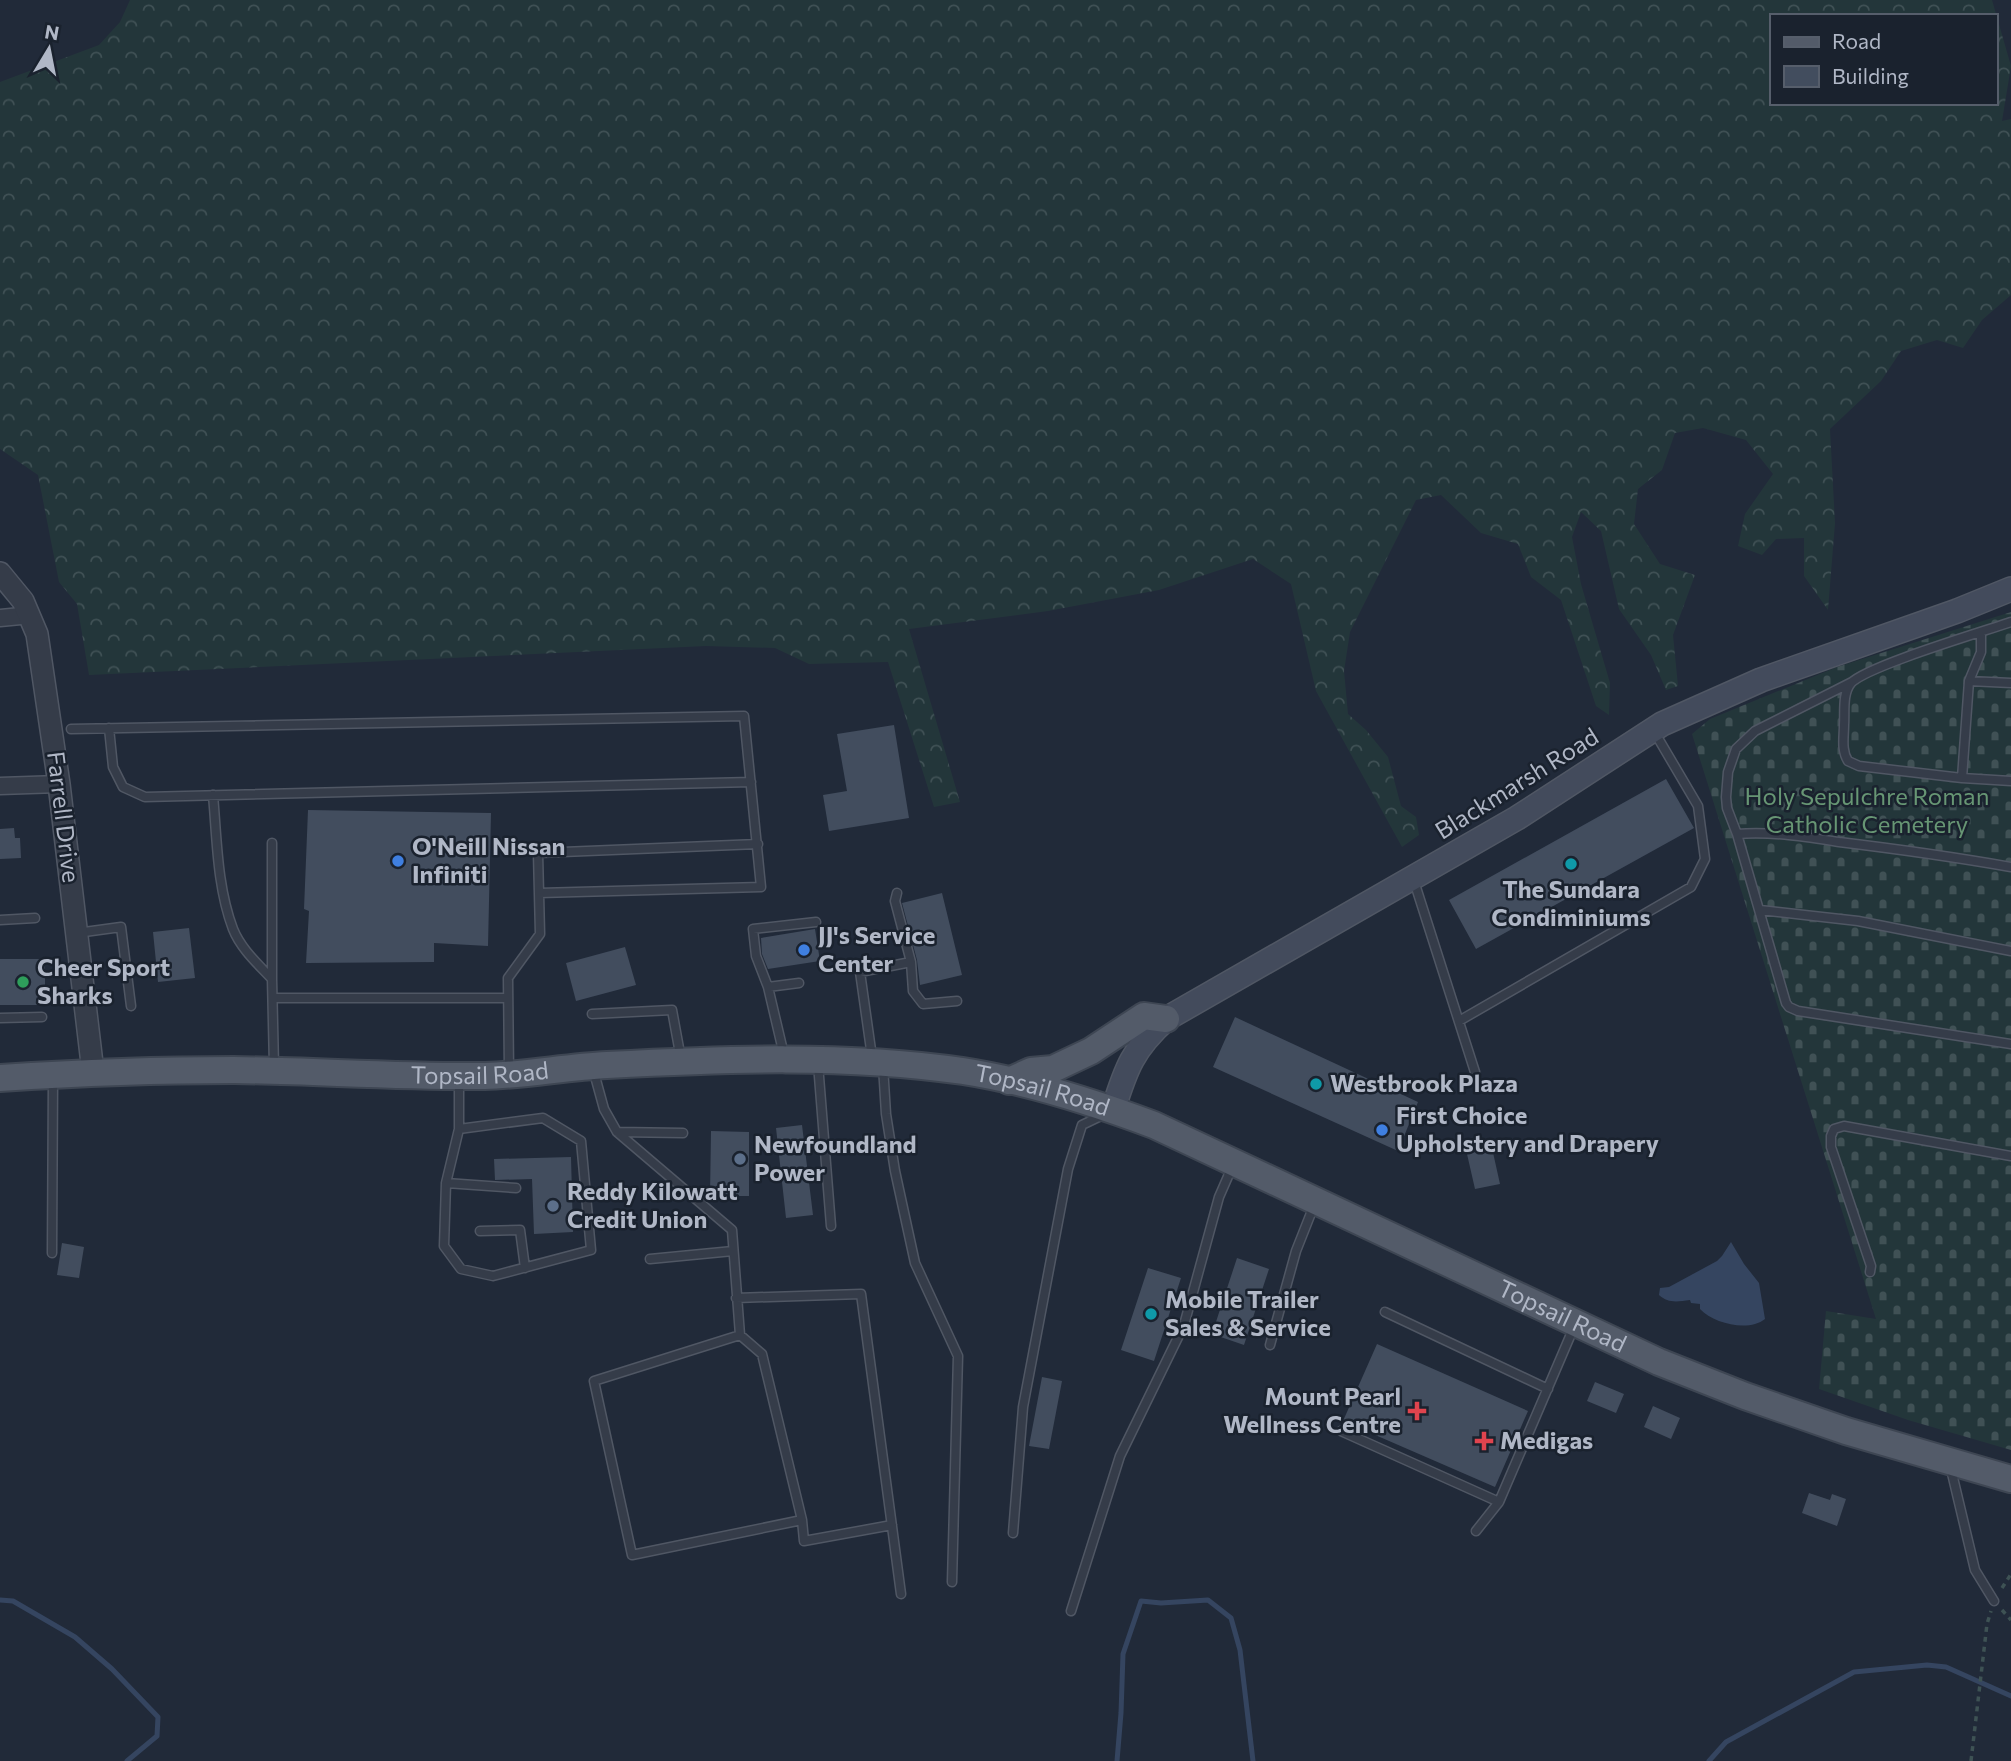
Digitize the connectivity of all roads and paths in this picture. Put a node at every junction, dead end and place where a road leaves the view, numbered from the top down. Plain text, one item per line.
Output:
1 (0, 573) edge
2 (2011, 589) edge
3 (31, 615) junction
4 (0, 618) edge
5 (2011, 622) edge
6 (1981, 632) junction
7 (1969, 681) junction
8 (1852, 682) junction
9 (2011, 682) edge
10 (109, 728) junction
11 (71, 729) dead end
12 (1653, 729) junction
13 (1962, 778) junction
14 (2011, 781) edge
15 (751, 782) junction
16 (59, 784) junction
17 (0, 786) edge
18 (213, 795) junction
19 (1737, 834) junction
20 (272, 844) dead end
21 (758, 844) junction
22 (2011, 867) edge
23 (1413, 878) junction
24 (539, 893) junction
25 (897, 893) dead end
26 (1760, 910) junction
27 (35, 918) dead end
28 (0, 920) edge
29 (817, 922) dead end
30 (77, 933) junction
31 (2011, 951) edge
32 (911, 962) junction
33 (272, 979) junction
34 (799, 983) dead end
35 (768, 987) junction
36 (273, 998) junction
37 (507, 998) junction
38 (957, 1001) dead end
39 (131, 1006) dead end
40 (592, 1014) dead end
41 (42, 1017) dead end
42 (0, 1018) edge
43 (1166, 1019) junction
44 (1459, 1021) junction
45 (2011, 1044) edge
46 (786, 1061) junction
47 (817, 1061) junction
48 (681, 1062) junction
49 (877, 1063) junction
50 (592, 1066) junction
51 (274, 1071) junction
52 (93, 1072) junction
53 (1475, 1072) dead end
54 (53, 1074) junction
55 (510, 1075) junction
56 (459, 1076) junction
57 (0, 1078) edge
58 (1009, 1081) junction
59 (1114, 1110) junction
60 (459, 1129) junction
61 (617, 1132) junction
62 (683, 1133) dead end
63 (2011, 1156) edge
64 (1234, 1162) junction
65 (446, 1183) junction
66 (516, 1188) dead end
67 (1316, 1200) junction
68 (831, 1226) dead end
69 (480, 1231) dead end
70 (733, 1251) junction
71 (52, 1253) dead end
72 (650, 1259) dead end
73 (524, 1268) junction
74 (1870, 1272) dead end
75 (736, 1298) junction
76 (1385, 1312) dead end
77 (1575, 1324) junction
78 (740, 1335) junction
79 (1270, 1345) dead end
80 (1548, 1389) junction
81 (1341, 1431) dead end
82 (1949, 1461) junction
83 (2011, 1479) edge
84 (1499, 1502) junction
85 (802, 1520) junction
86 (892, 1525) junction
87 (1476, 1531) dead end
88 (1013, 1533) dead end
89 (952, 1582) dead end
90 (901, 1594) dead end
91 (1994, 1601) joint
92 (1071, 1611) dead end
93 (1971, 1761) edge

1 - 3 street, Farrell Drive
2 - 12 main road, Blackmarsh Road
3 - 4 street
3 - 16 street, Farrell Drive
5 - 6 lane
6 - 7 lane
6 - 8 lane
7 - 9 lane
7 - 13 lane
8 - 13 lane
8 - 19 lane
10 - 11 lane
10 - 15 lane
10 - 18 lane
12 - 23 main road, Blackmarsh Road
12 - 44 lane
13 - 14 lane
15 - 18 lane
15 - 21 lane
16 - 17 street
16 - 30 street, Farrell Drive
18 - 33 lane
19 - 22 lane
19 - 26 lane
20 - 33 lane
21 - 24 lane
21 - 24 lane
23 - 43 main road, Blackmarsh Road
23 - 44 lane
24 - 37 lane
25 - 32 lane
26 - 31 lane
26 - 45 lane
27 - 28 lane
29 - 35 lane
30 - 39 lane
30 - 52 street, Farrell Drive
32 - 38 lane
32 - 49 lane
33 - 36 lane
34 - 35 lane
35 - 46 lane
36 - 37 lane
36 - 51 lane
37 - 55 lane
40 - 48 lane
41 - 42 lane
43 - 58 main road
43 - 59 main road, Blackmarsh Road
44 - 53 lane
46 - 47 main road, Topsail Road
46 - 48 main road, Topsail Road
47 - 49 main road, Topsail Road
47 - 68 lane
48 - 50 main road, Topsail Road
49 - 58 main road, Topsail Road
49 - 89 lane
50 - 55 main road, Topsail Road
50 - 61 lane
51 - 52 main road, Topsail Road
51 - 56 main road, Topsail Road
52 - 54 main road, Topsail Road
54 - 57 main road, Topsail Road
54 - 71 lane
55 - 56 main road, Topsail Road
56 - 60 lane
58 - 59 main road, Topsail Road
59 - 64 main road, Topsail Road
59 - 88 lane
60 - 65 lane
60 - 73 lane
61 - 62 lane
61 - 70 lane
63 - 74 lane
64 - 67 main road, Topsail Road
64 - 92 lane
65 - 66 lane
65 - 73 lane
67 - 77 main road, Topsail Road
67 - 79 lane
69 - 73 lane
70 - 72 lane
70 - 75 lane
75 - 78 lane
75 - 86 lane
76 - 80 lane
77 - 80 lane
77 - 82 main road, Topsail Road
78 - 85 lane
78 - 85 lane
80 - 84 lane
81 - 84 lane
82 - 83 main road, Topsail Road
82 - 91 lane
84 - 87 lane
85 - 86 lane
86 - 90 lane
91 - 93 path

